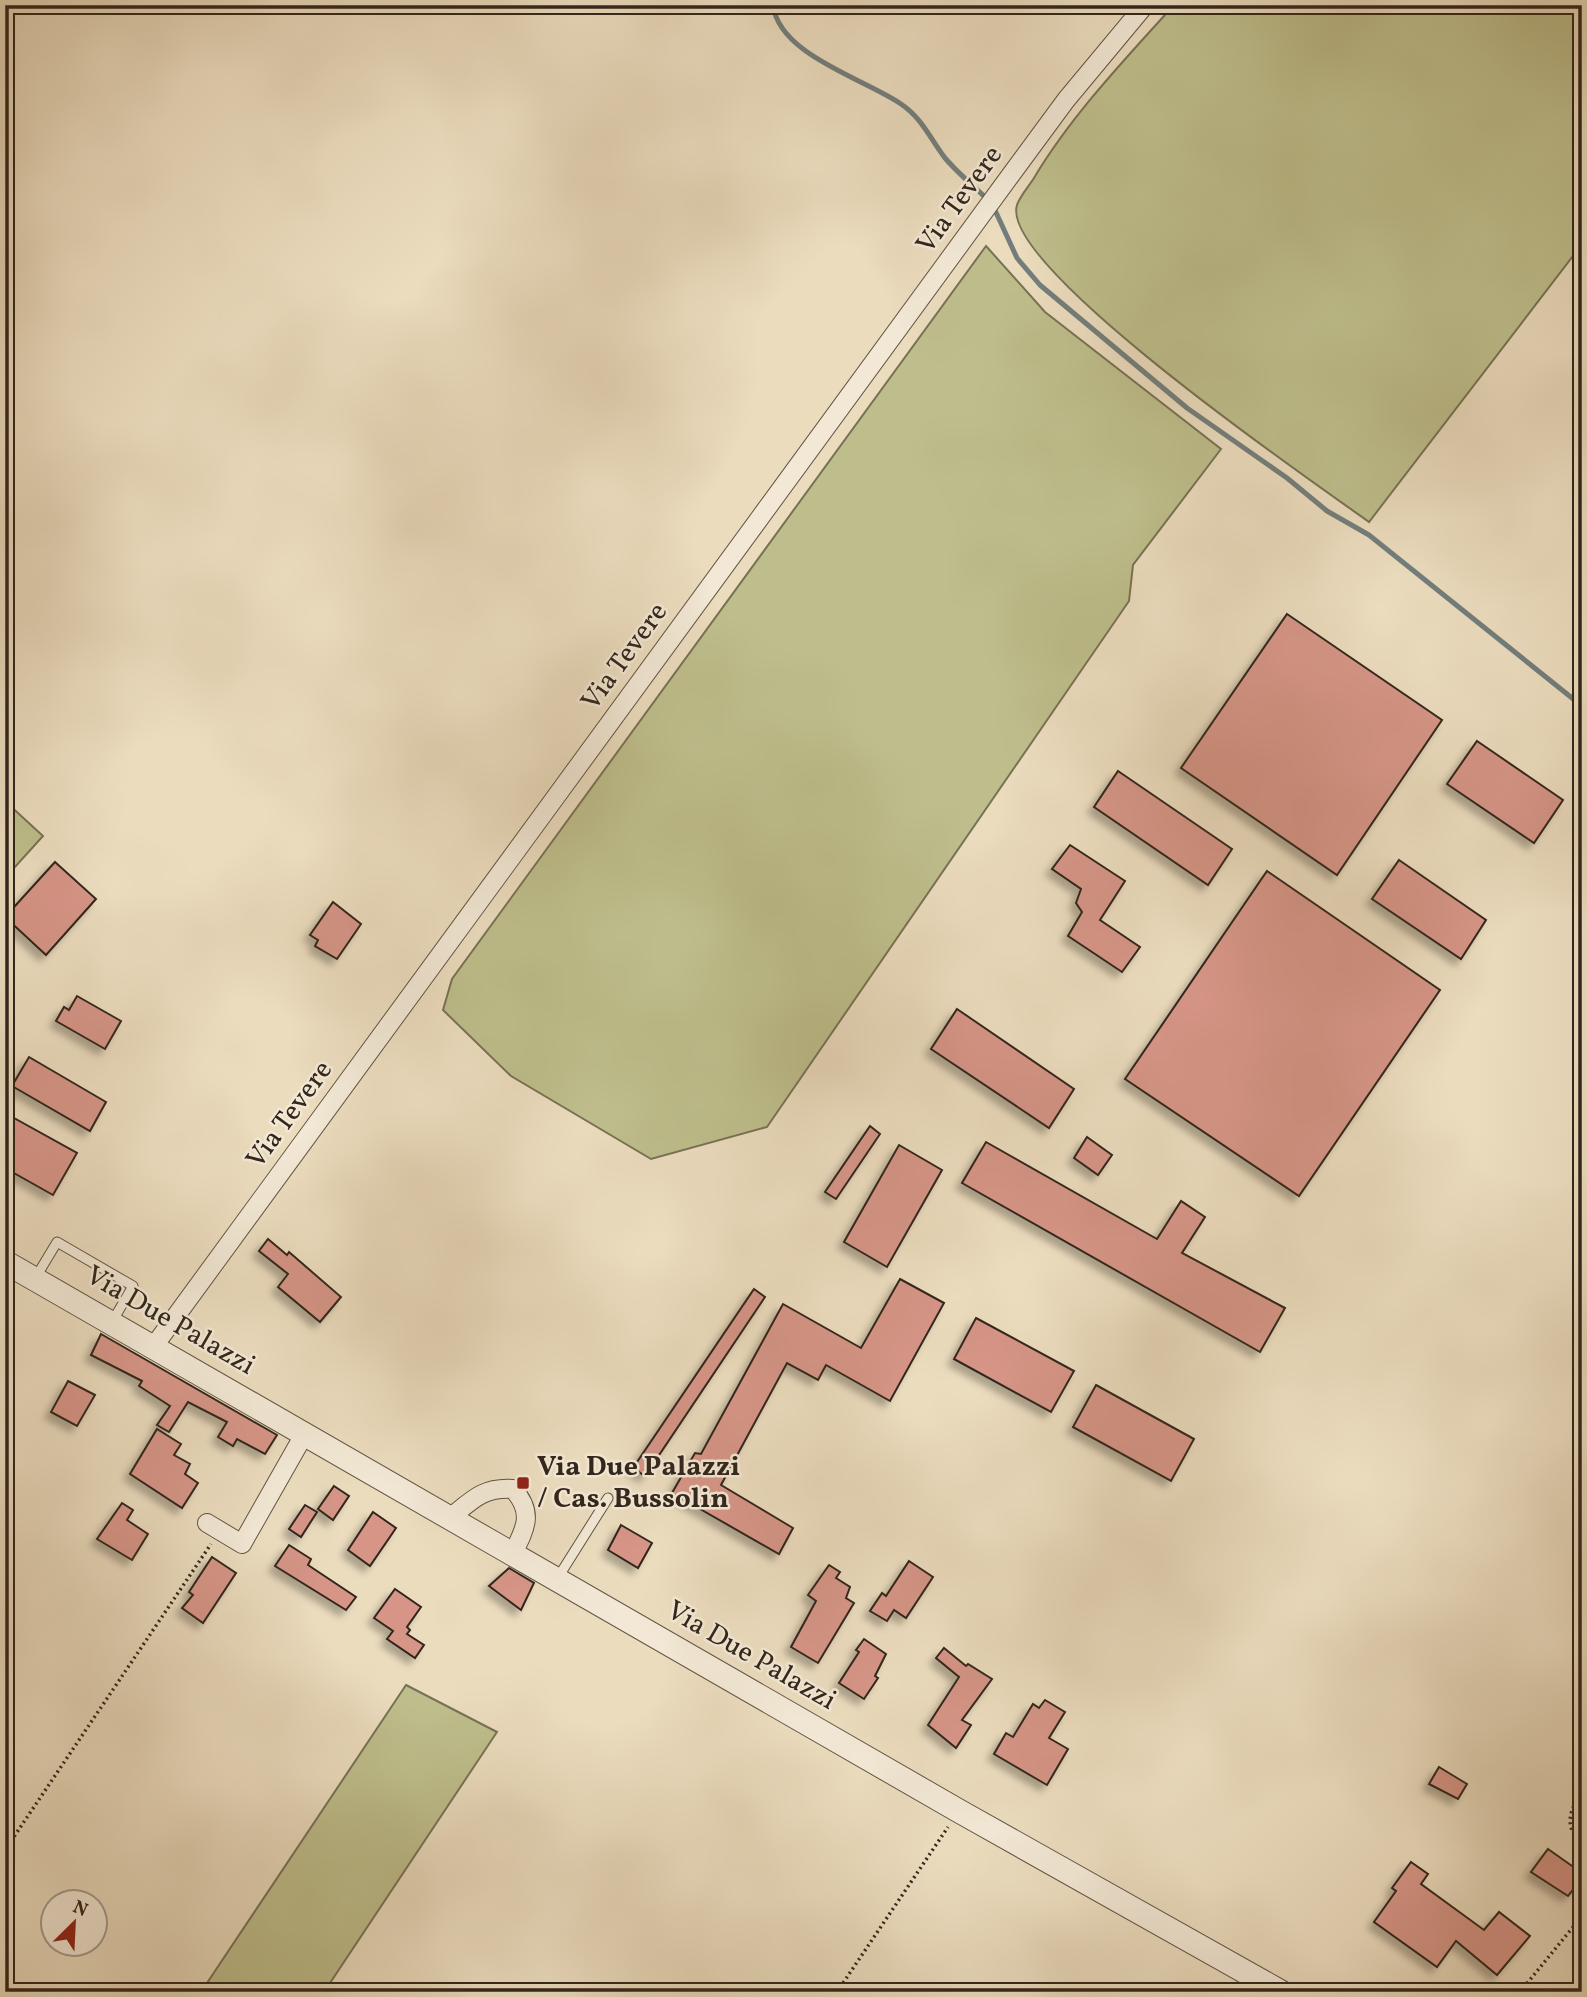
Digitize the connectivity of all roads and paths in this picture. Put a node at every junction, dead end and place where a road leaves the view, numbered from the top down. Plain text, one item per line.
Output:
1 (1144, 5) edge
2 (5, 1262) edge
3 (35, 1279) junction
4 (112, 1322) junction
5 (154, 1346) junction
6 (305, 1433) junction
7 (608, 1498) dead end
8 (450, 1518) junction
9 (214, 1527) joint
10 (513, 1553) junction
11 (557, 1579) junction
12 (1582, 1792) edge
13 (959, 1811) junction
14 (1582, 1842) edge
15 (5, 1850) edge
16 (1582, 1916) edge
17 (836, 1992) edge
18 (1280, 1992) edge
19 (1520, 1992) edge

1 - 5 street, Via Tevere
2 - 3 street, Via Due Palazzi
3 - 4 street, Via Due Palazzi
3 - 4 lane
4 - 5 street, Via Due Palazzi
5 - 6 street, Via Due Palazzi
6 - 8 street, Via Due Palazzi
6 - 9 street
7 - 11 lane
8 - 10 street, Via Due Palazzi
8 - 10 street
9 - 15 path
10 - 11 street, Via Due Palazzi
11 - 13 street, Via Due Palazzi
12 - 14 path
13 - 17 path
13 - 18 street, Via Due Palazzi
16 - 19 path

